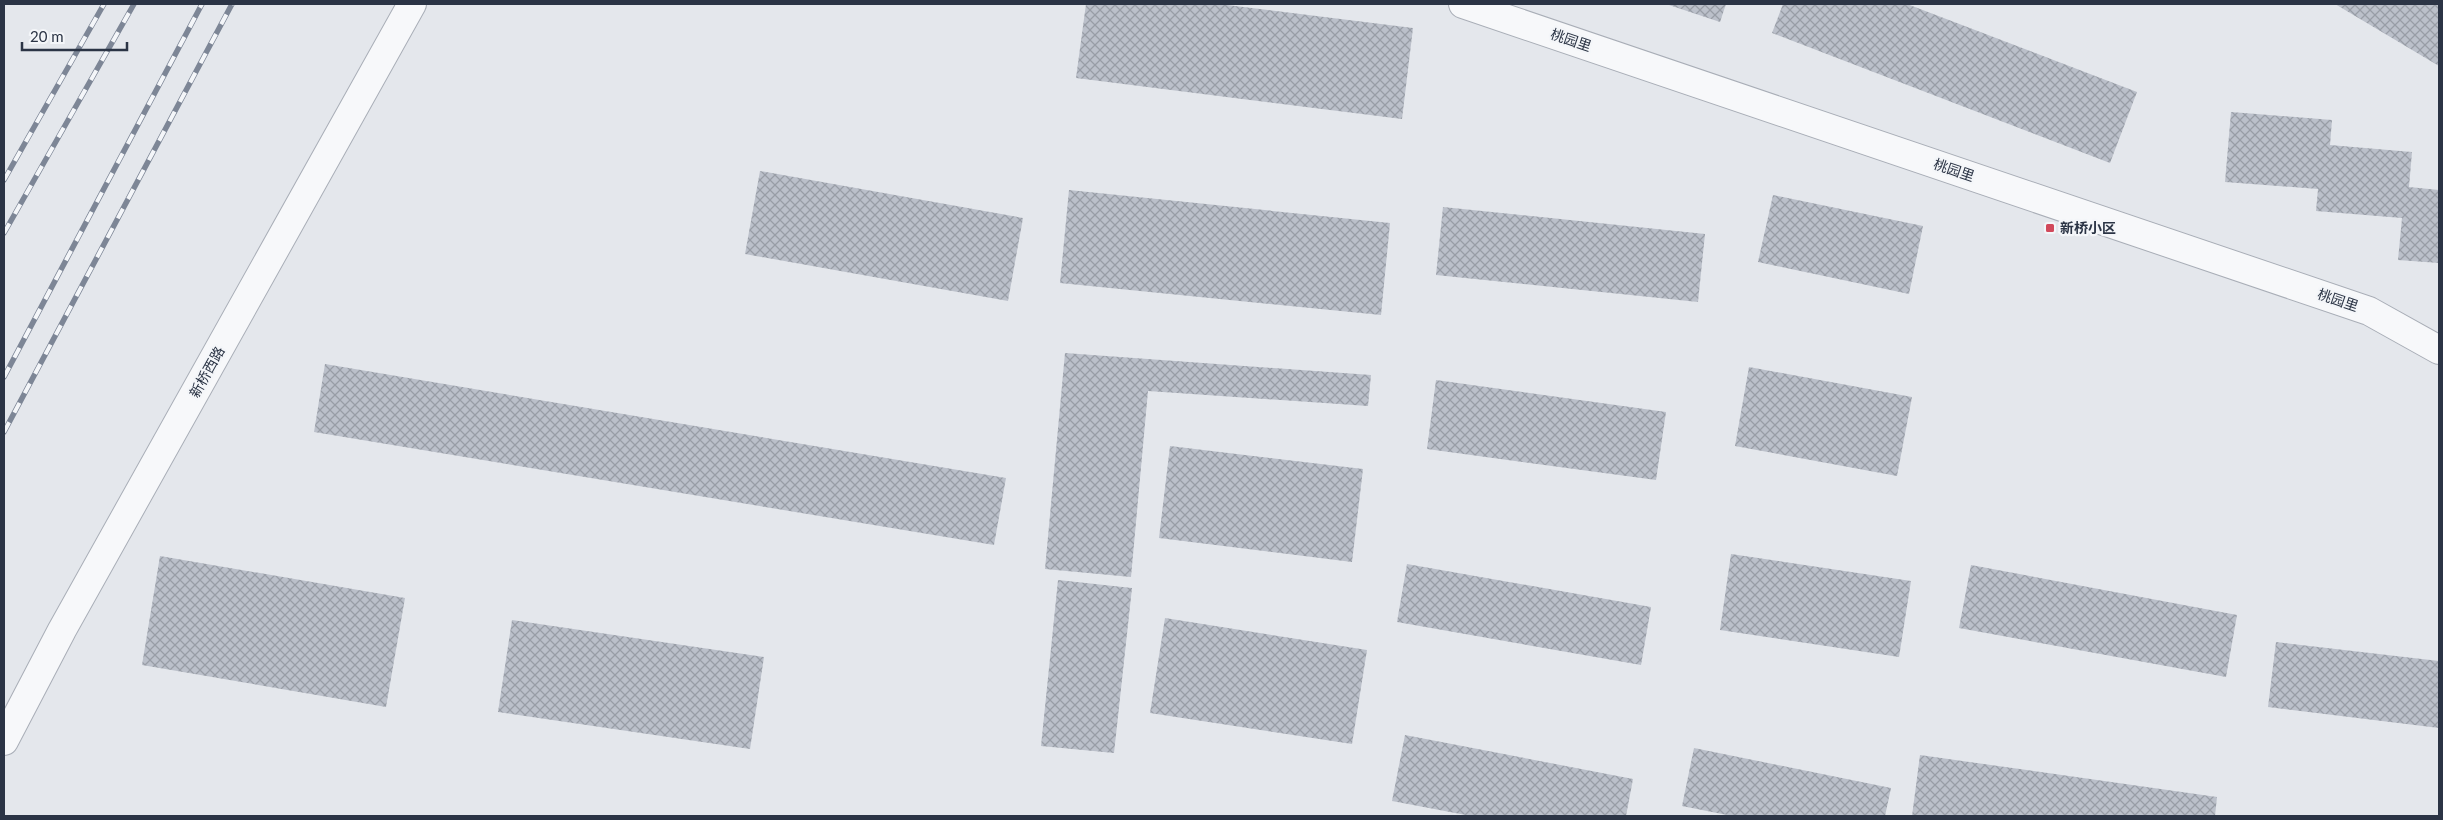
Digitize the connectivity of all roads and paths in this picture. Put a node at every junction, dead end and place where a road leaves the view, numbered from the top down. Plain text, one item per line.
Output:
1 (412, 4) edge
2 (1464, 4) edge
3 (2439, 350) edge
4 (4, 741) edge

1 - 4 street, 新桥西路
2 - 3 street, 桃园里

